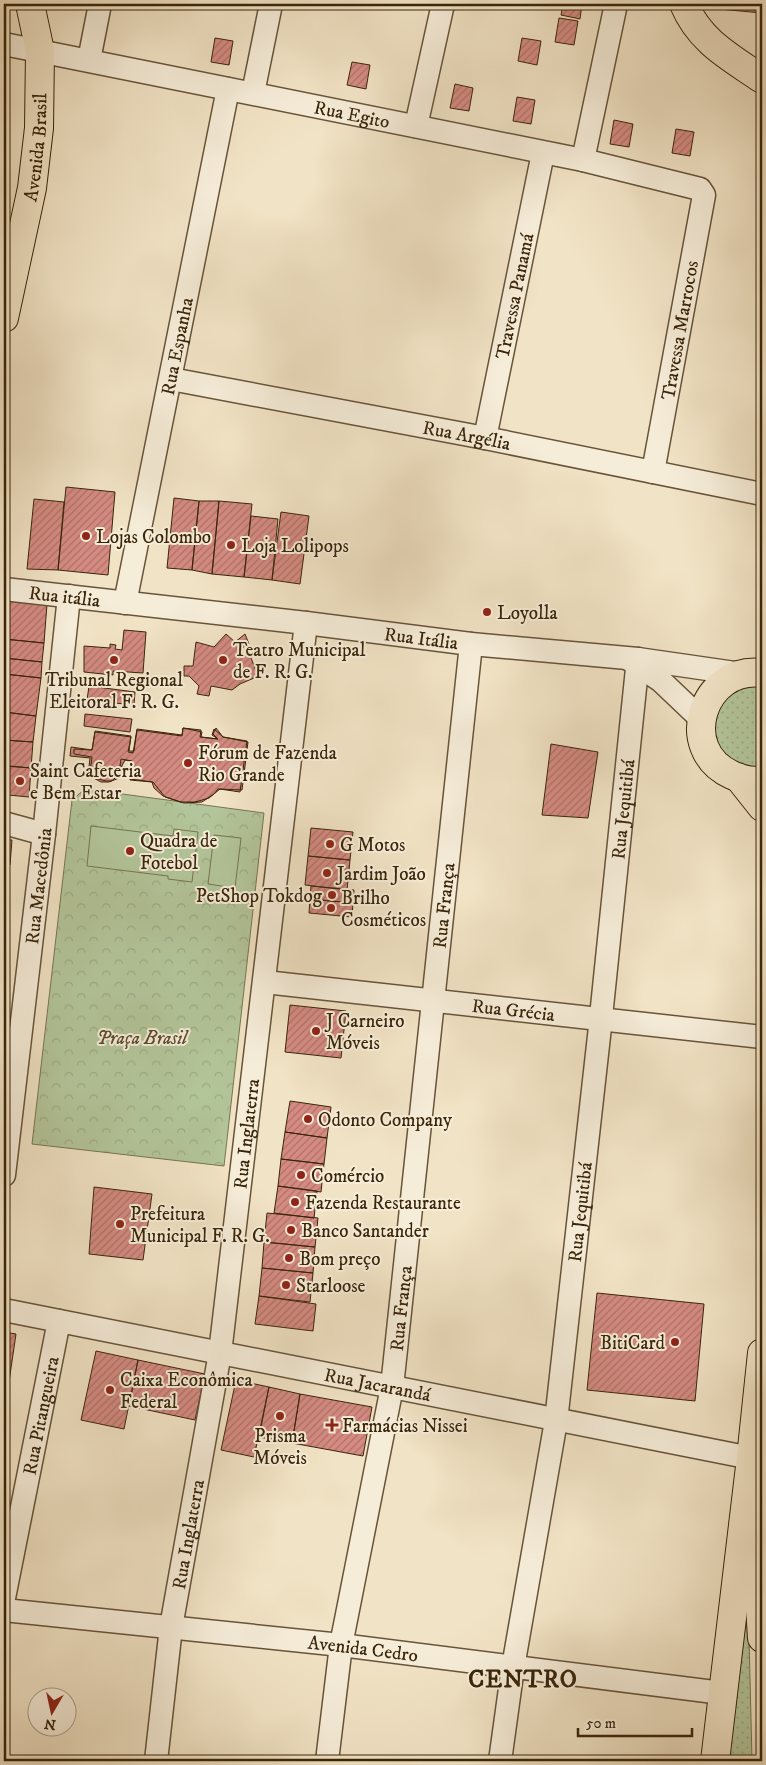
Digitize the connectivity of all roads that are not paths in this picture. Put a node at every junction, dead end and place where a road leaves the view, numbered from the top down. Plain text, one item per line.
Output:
1 (30, 4) edge
2 (100, 4) edge
3 (271, 4) edge
4 (443, 4) edge
5 (616, 4) edge
6 (684, 4) edge
7 (4, 44) edge
8 (40, 51) junction
9 (89, 60) junction
10 (762, 79) edge
11 (228, 89) junction
12 (253, 93) junction
13 (416, 126) junction
14 (543, 153) junction
15 (583, 160) junction
16 (700, 189) joint
17 (4, 318) edge
18 (171, 379) junction
19 (485, 438) junction
20 (653, 472) junction
21 (762, 494) edge
22 (4, 589) edge
23 (69, 596) junction
24 (125, 603) junction
25 (306, 623) junction
26 (470, 644) junction
27 (634, 661) junction
28 (752, 674) edge
29 (701, 719) junction
30 (751, 779) edge
31 (762, 807) edge
32 (4, 823) edge
33 (44, 834) junction
34 (264, 982) junction
35 (434, 1001) junction
36 (601, 1018) junction
37 (762, 1037) edge
38 (4, 1176) edge
39 (4, 1310) edge
40 (59, 1321) junction
41 (220, 1353) junction
42 (762, 1353) edge
43 (392, 1387) junction
44 (556, 1421) junction
45 (751, 1458) junction
46 (4, 1598) edge
47 (4, 1610) edge
48 (171, 1627) junction
49 (762, 1638) edge
50 (341, 1645) junction
51 (513, 1666) junction
52 (722, 1693) junction
53 (156, 1761) edge
54 (327, 1761) edge
55 (500, 1761) edge
56 (715, 1761) edge

1 - 8 main road, Avenida Brasil
2 - 9 street
3 - 12 street
4 - 13 street
5 - 15 street
6 - 10 main road
7 - 8 street, Rua Egito
8 - 9 street, Rua Egito
8 - 17 main road, Avenida Brasil
9 - 11 street, Rua Egito
11 - 12 street, Rua Egito
11 - 18 street, Rua Espanha
12 - 13 street, Rua Egito
13 - 14 street, Rua Egito
14 - 15 street, Rua Egito
14 - 19 street, Travessa Panamá
15 - 16 street, Rua Egito
16 - 20 street, Travessa Marrocos
18 - 19 street, Rua Argélia
18 - 24 street, Rua Espanha
19 - 20 street, Rua Argélia
20 - 21 street, Rua Argélia
22 - 23 street, Rua itália
23 - 24 street, Rua itália
23 - 33 street, Rua Macedônia
24 - 25 street, Rua Itália
25 - 26 street, Rua Itália
25 - 34 street, Rua Inglaterra
26 - 27 street, Rua Itália
26 - 35 street, Rua França
27 - 28 street, Rua Itália
27 - 29 street, Rua Itália
27 - 36 street, Rua Jequitibá
28 - 29 main road
29 - 30 main road
30 - 31 main road
32 - 33 street
33 - 38 street, Rua Macedônia
34 - 35 street, Rua Grécia
34 - 41 street, Rua Inglaterra
35 - 36 street, Rua Grécia
35 - 43 street, Rua França
36 - 37 street, Rua Grécia
36 - 44 street, Rua Jequitibá
39 - 40 street, Rua Jacarandá
40 - 41 street, Rua Jacarandá
40 - 46 street, Rua Pitangueira
41 - 43 street, Rua Jacarandá
41 - 48 street, Rua Inglaterra
42 - 45 main road
43 - 44 street, Rua Jacarandá
43 - 50 street, Rua França
44 - 45 street, Rua Jacarandá
44 - 51 street, Rua Jequitibá
45 - 49 main road
45 - 52 main road
47 - 48 street, Avenida Cedro
48 - 50 street, Avenida Cedro
48 - 53 street, Rua Inglaterra
50 - 51 street, Avenida Cedro
50 - 54 street, Rua França
51 - 52 street, Avenida Cedro
51 - 55 street, Rua Jequitibá
52 - 56 main road

